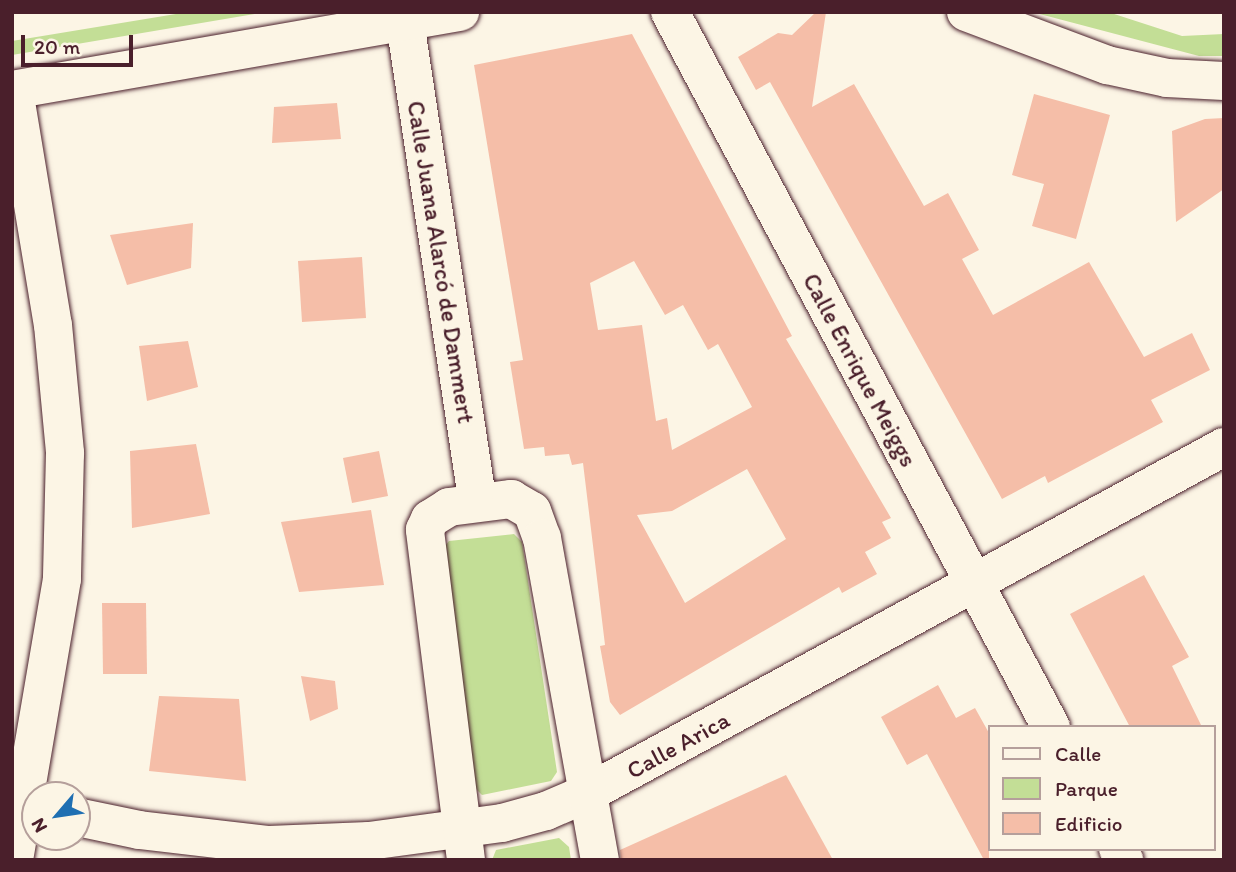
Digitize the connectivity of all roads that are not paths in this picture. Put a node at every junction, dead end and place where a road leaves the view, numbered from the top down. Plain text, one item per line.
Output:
1 (460, 12) edge
2 (670, 12) edge
3 (967, 12) edge
4 (405, 22) junction
5 (1224, 81) edge
6 (13, 90) edge
7 (1224, 447) edge
8 (478, 502) junction
9 (973, 583) junction
10 (1050, 725) edge
11 (28, 781) edge
12 (588, 793) junction
13 (91, 820) edge
14 (21, 822) edge
15 (464, 845) edge
16 (14, 860) edge
17 (600, 860) edge

1 - 4 street
2 - 9 street, Calle Enrique Meiggs
3 - 5 street
4 - 6 street
4 - 8 street, Calle Juana Alarcó de Dammert
6 - 11 street
7 - 9 street, Calle Arica
8 - 12 street
8 - 15 street
9 - 10 street, Calle Enrique Meiggs
9 - 12 street, Calle Arica
12 - 15 street, Calle Arica
12 - 17 street
13 - 15 street, Calle Arica
14 - 16 street

